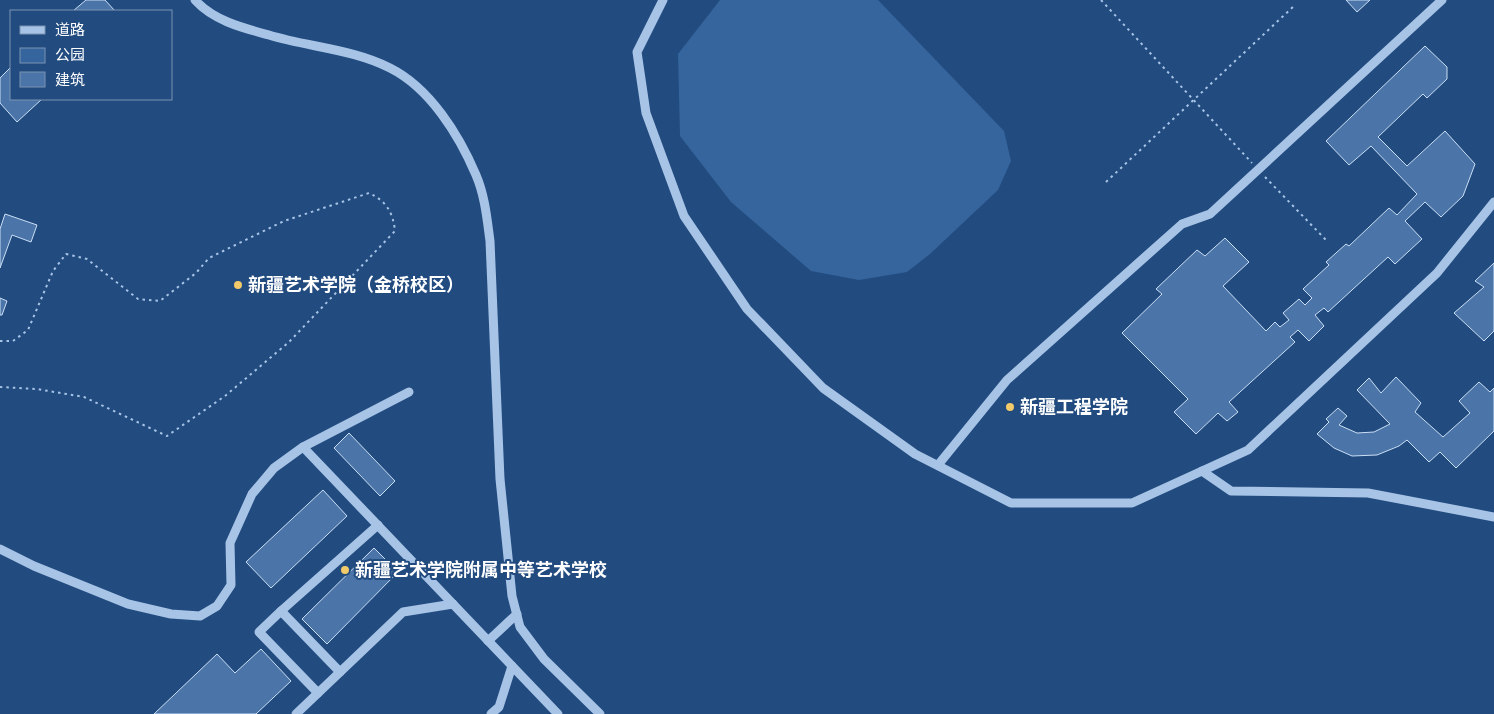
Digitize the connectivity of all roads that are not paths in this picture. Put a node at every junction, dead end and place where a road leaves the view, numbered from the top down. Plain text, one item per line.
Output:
1 (195, 0) edge
2 (663, 0) edge
3 (1442, 0) edge
4 (1494, 202) edge
5 (410, 392) dead end
6 (303, 447) junction
7 (938, 465) junction
8 (1202, 471) junction
9 (1494, 517) edge
10 (378, 525) junction
11 (0, 549) edge
12 (453, 604) junction
13 (281, 611) junction
14 (517, 614) junction
15 (488, 641) junction
16 (512, 666) junction
17 (340, 672) junction
18 (318, 693) junction
19 (296, 714) edge
20 (491, 714) edge
21 (558, 714) edge
22 (600, 714) edge

1 - 14 street
2 - 7 street
3 - 7 street
4 - 8 street
5 - 6 street
6 - 10 street
6 - 11 street
7 - 8 street
8 - 9 street
10 - 12 street
10 - 13 street
12 - 15 street
12 - 17 street
13 - 17 street
13 - 18 street
14 - 15 street
14 - 22 street
15 - 16 street
16 - 20 street
16 - 21 street
17 - 18 street
18 - 19 street

